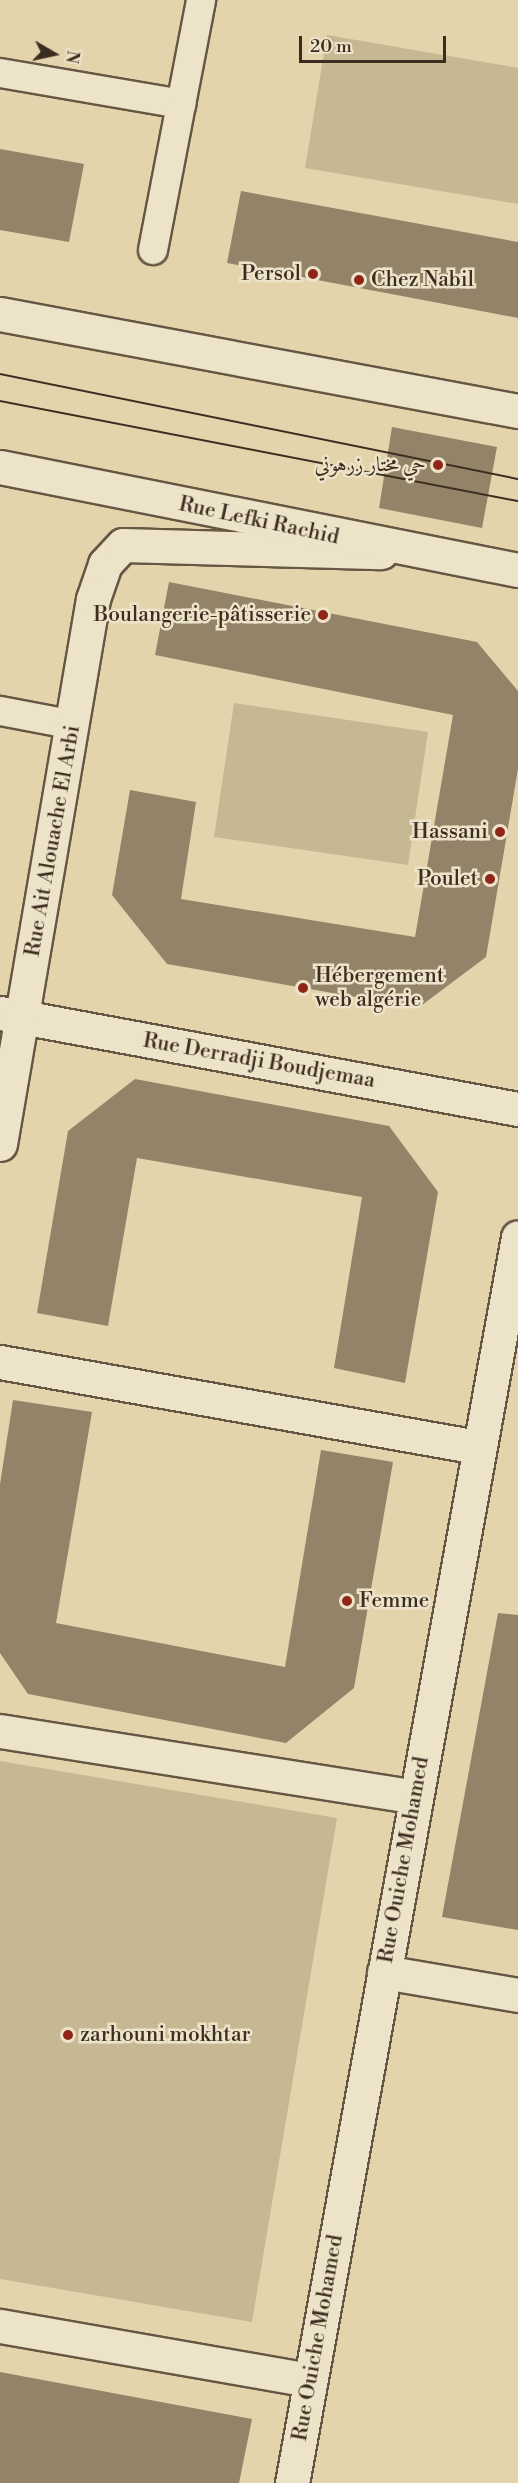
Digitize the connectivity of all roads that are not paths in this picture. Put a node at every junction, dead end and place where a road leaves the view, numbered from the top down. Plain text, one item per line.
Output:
1 (201, 0) edge
2 (0, 73) edge
3 (181, 104) junction
4 (153, 250) dead end
5 (0, 314) edge
6 (518, 411) edge
7 (0, 467) edge
8 (408, 553) junction
9 (518, 570) edge
10 (0, 711) edge
11 (74, 725) junction
12 (11, 1015) edge
13 (518, 1108) edge
14 (0, 1144) edge
15 (518, 1238) edge
16 (0, 1362) edge
17 (478, 1447) junction
18 (0, 1731) edge
19 (415, 1797) junction
20 (384, 1972) junction
21 (518, 1995) edge
22 (0, 2326) edge
23 (310, 2380) junction
24 (292, 2483) edge

1 - 3 lane
2 - 3 lane
3 - 4 lane
5 - 6 street
7 - 8 street, Rue Lefki Rachid
8 - 9 street, Rue Lefki Rachid
8 - 11 street, Rue Ait Alouache El Arbi
10 - 11 lane
11 - 12 street, Rue Ait Alouache El Arbi
12 - 13 street, Rue Derradji Boudjemaa
12 - 14 street, Rue Ait Alouache El Arbi
15 - 17 street, Rue Ouiche Mohamed
16 - 17 street
17 - 19 street, Rue Ouiche Mohamed
18 - 19 street
19 - 20 street, Rue Ouiche Mohamed
20 - 21 street
20 - 23 street, Rue Ouiche Mohamed
22 - 23 street
23 - 24 street, Rue Ouiche Mohamed

